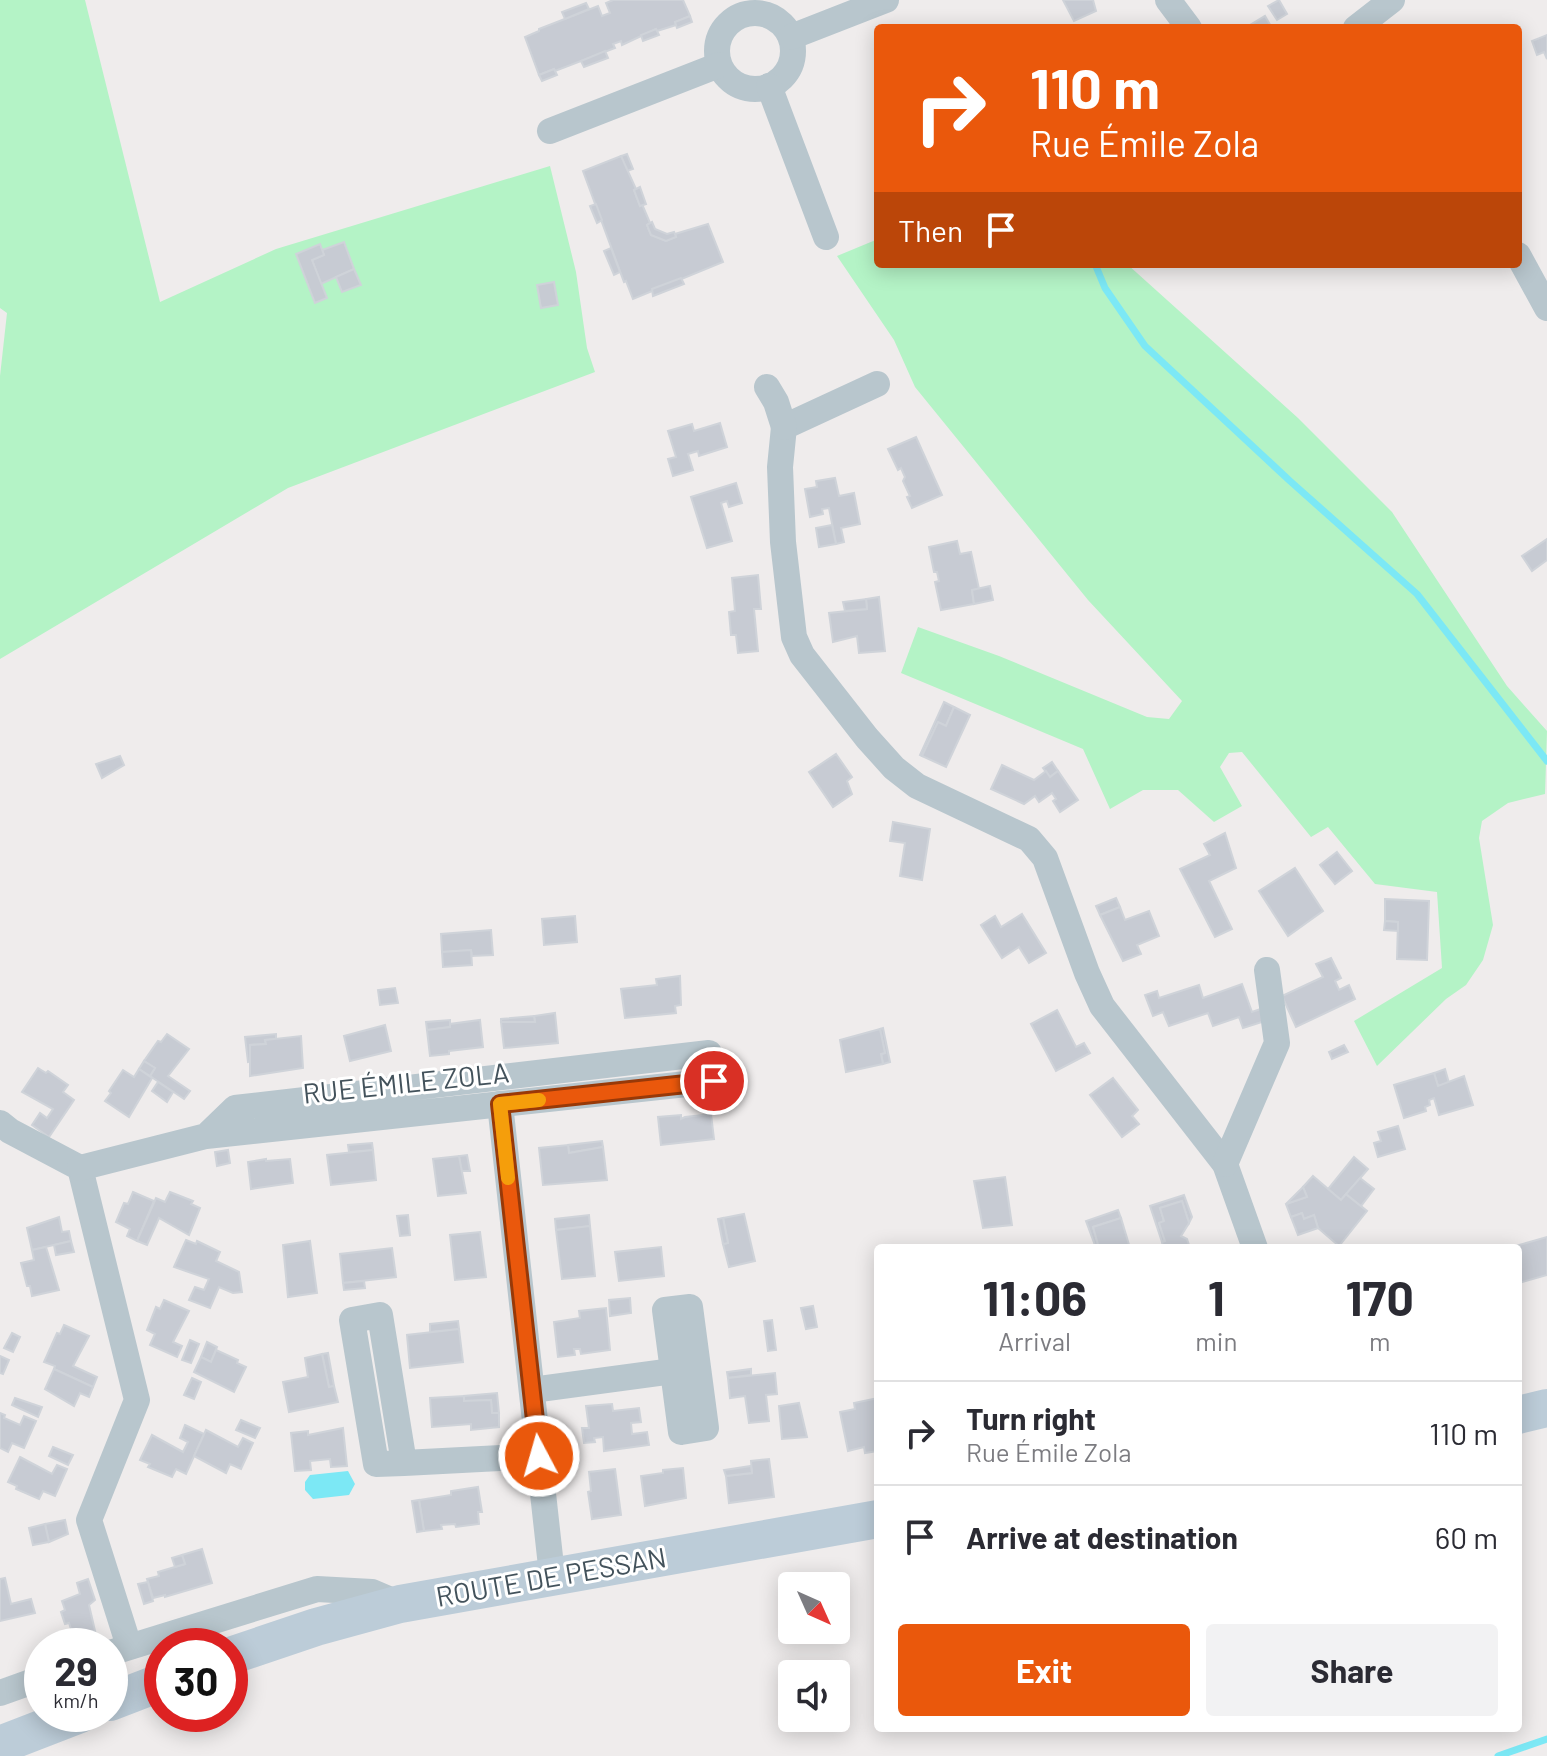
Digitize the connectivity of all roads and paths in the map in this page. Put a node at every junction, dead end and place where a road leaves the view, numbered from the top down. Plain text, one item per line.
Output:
1 (886, 0) edge
2 (1168, 0) edge
3 (1392, 0) edge
4 (740, 8) edge
5 (1186, 24) edge
6 (1361, 24) edge
7 (791, 37) junction
8 (719, 65) junction
9 (769, 86) junction
10 (550, 131) dead end
11 (826, 237) dead end
12 (1522, 262) edge
13 (1547, 308) edge
14 (877, 384) dead end
15 (767, 387) dead end
16 (784, 427) junction
17 (1267, 970) dead end
18 (500, 1104) junction
19 (0, 1123) edge
20 (206, 1136) junction
21 (1225, 1164) junction
22 (80, 1168) junction
23 (1254, 1244) edge
24 (685, 1370) dead end
25 (532, 1390) junction
26 (1547, 1408) edge
27 (1522, 1414) edge
28 (539, 1456) junction
29 (404, 1463) junction
30 (874, 1520) edge
31 (552, 1575) junction
32 (400, 1604) junction
33 (114, 1628) edge
34 (128, 1647) edge
35 (248, 1650) edge
36 (24, 1684) edge
37 (0, 1693) edge
38 (24, 1731) edge
39 (2, 1738) edge

1 - 7 street
2 - 5 street
3 - 6 street
4 - 7 street
4 - 8 street
7 - 9 street
8 - 9 street
8 - 10 street
9 - 11 street
12 - 13 street
14 - 16 street
15 - 16 street
16 - 21 street
17 - 21 street
18 - 20 street, RUE ÉMILE ZOLA
18 - 20 street, RUE ÉMILE ZOLA
18 - 25 street
19 - 22 street
20 - 22 street, RUE ÉMILE ZOLA
21 - 23 street
22 - 33 street
24 - 25 street
25 - 28 street
26 - 27 main road
28 - 29 street
28 - 31 street
29 - 29 street
30 - 31 main road, ROUTE DE PESSAN
31 - 32 main road, ROUTE DE PESSAN
32 - 34 street
32 - 35 main road, ROUTE DE PESSAN
36 - 37 street
38 - 39 main road

